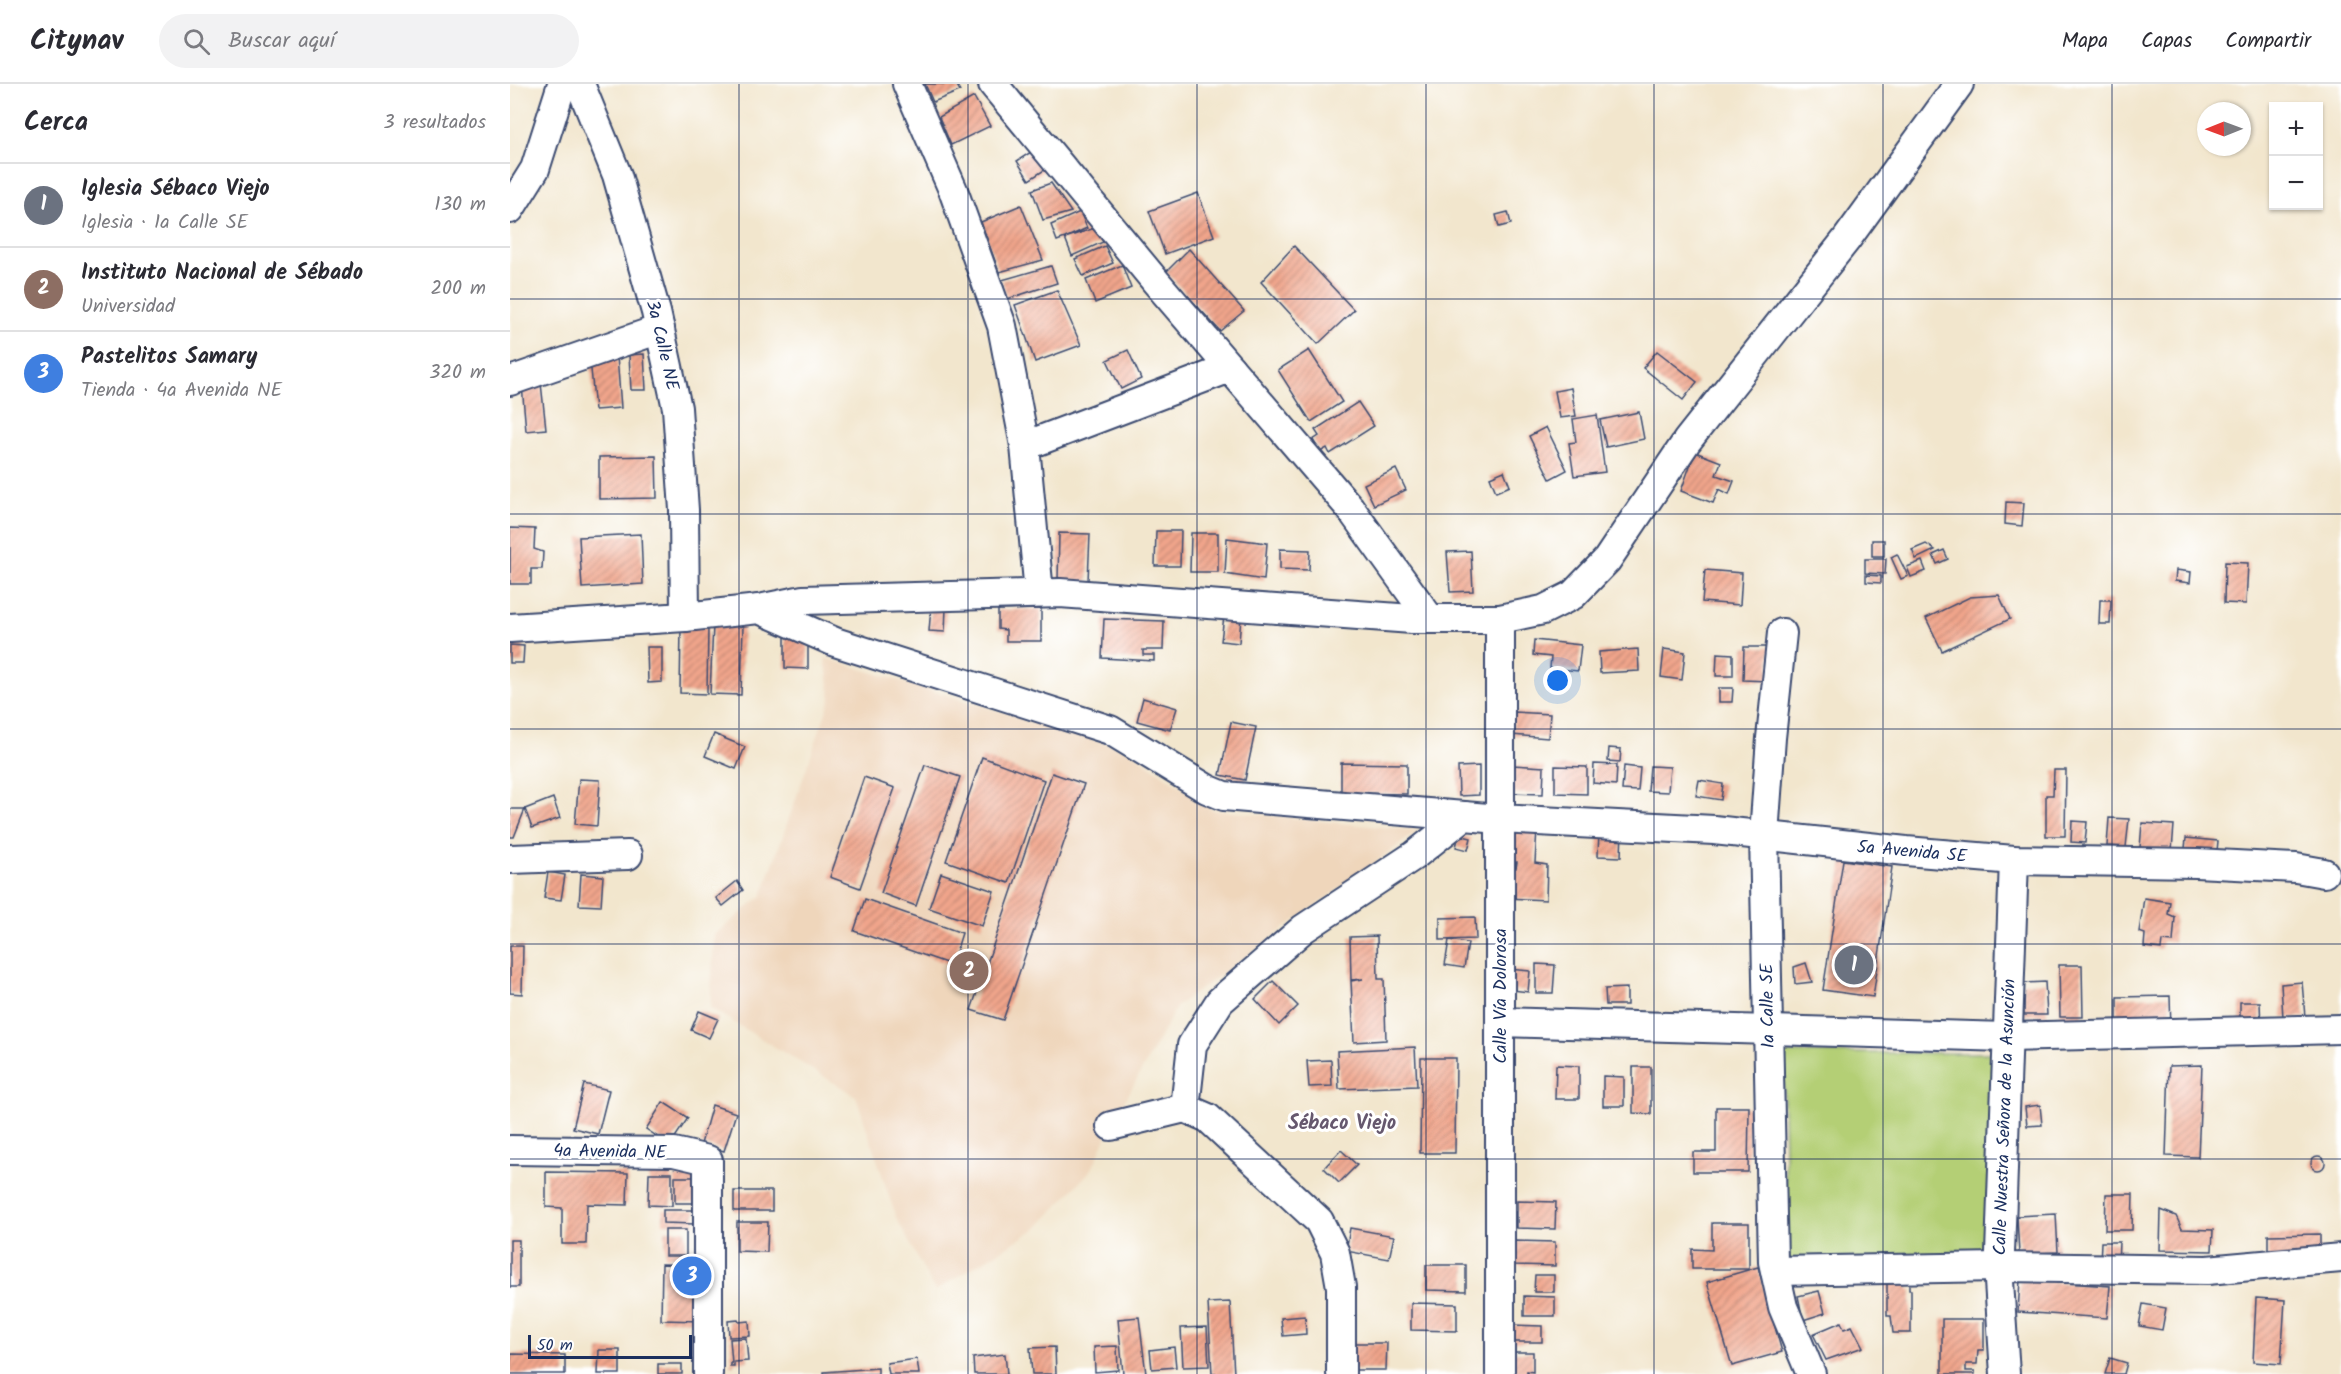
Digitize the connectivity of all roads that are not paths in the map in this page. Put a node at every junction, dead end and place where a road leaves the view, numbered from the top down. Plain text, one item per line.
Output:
1 (562, 84) edge
2 (580, 84) edge
3 (907, 84) edge
4 (993, 84) edge
5 (1959, 84) edge
6 (510, 209) edge
7 (660, 329) junction
8 (1230, 368) junction
9 (510, 381) edge
10 (1025, 446) junction
11 (1039, 593) junction
12 (759, 609) junction
13 (685, 617) junction
14 (1430, 619) junction
15 (1500, 619) junction
16 (510, 628) edge
17 (1782, 633) dead end
18 (1464, 816) junction
19 (1500, 819) junction
20 (1764, 835) junction
21 (628, 855) dead end
22 (510, 859) edge
23 (2014, 860) junction
24 (2325, 873) dead end
25 (1500, 1022) junction
26 (2341, 1029) edge
27 (1768, 1030) junction
28 (2006, 1037) junction
29 (1185, 1108) junction
30 (1111, 1126) dead end
31 (510, 1150) edge
32 (2341, 1258) edge
33 (2000, 1267) junction
34 (1775, 1271) junction
35 (708, 1374) edge
36 (1341, 1374) edge
37 (1500, 1374) edge
38 (1811, 1374) edge
39 (2005, 1374) edge

1 - 6 street
2 - 7 street, 3a Calle NE
3 - 10 street
4 - 8 street
5 - 15 street
7 - 9 street
7 - 13 street, 3a Calle NE
8 - 10 street
8 - 14 street
10 - 11 street
11 - 12 street
11 - 14 street
12 - 13 street
12 - 18 street, 5a Avenida SE
13 - 16 street
14 - 15 street
15 - 19 street, Calle Vía Dolorosa
17 - 20 street, 1a Calle SE
18 - 19 street, 5a Avenida SE
18 - 29 street
19 - 20 street, 5a Avenida SE
19 - 25 street, Calle Vía Dolorosa
20 - 23 street, 5a Avenida SE
20 - 27 street, 1a Calle SE
21 - 22 street
23 - 24 street, 5a Avenida SE
23 - 28 street, Calle Nuestra Señora de la Asunción
25 - 27 street
25 - 37 street, Calle Vía Dolorosa
26 - 28 street
27 - 28 street
27 - 34 street, 1a Calle SE
28 - 33 street, Calle Nuestra Señora de la Asunción
29 - 30 street
29 - 36 street
31 - 35 street, 4a Avenida NE
32 - 33 street
33 - 34 street
33 - 39 street, Calle Nuestra Señora de la Asunción
34 - 38 street, 1a Calle SE

